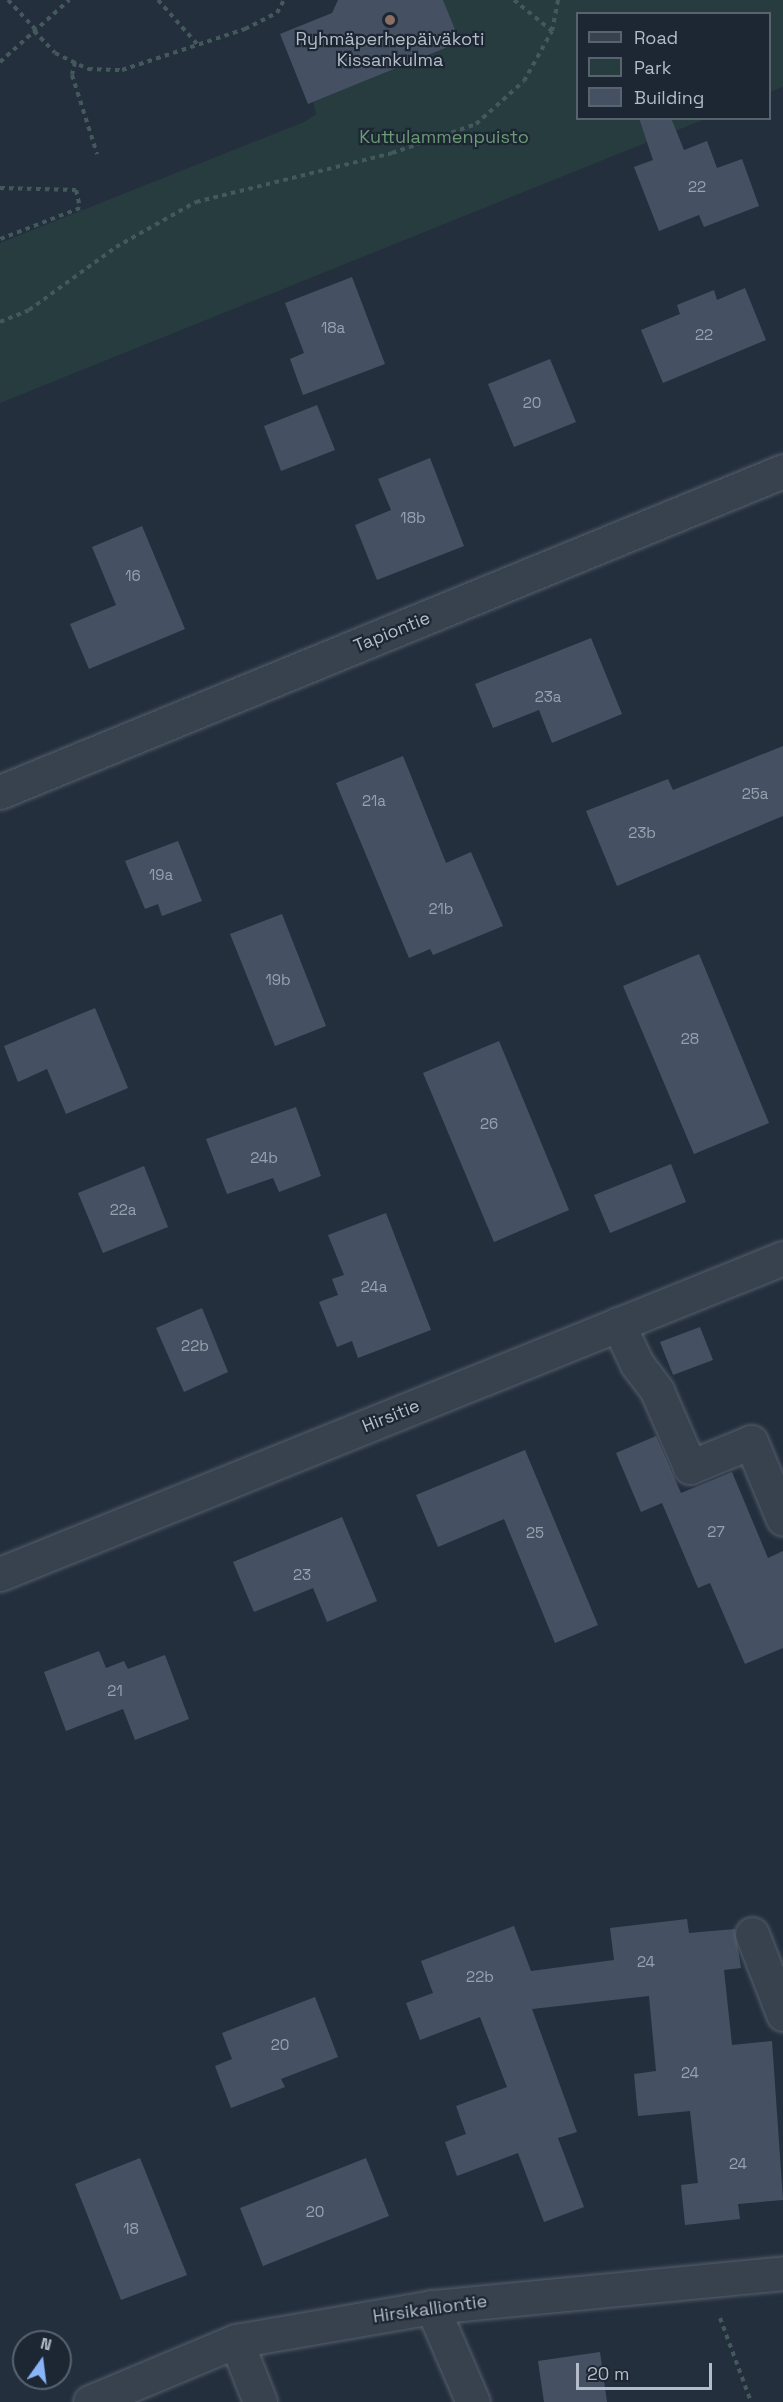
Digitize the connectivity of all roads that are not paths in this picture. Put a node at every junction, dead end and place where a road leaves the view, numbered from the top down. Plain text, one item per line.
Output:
1 (783, 471) edge
2 (0, 792) edge
3 (783, 1258) edge
4 (618, 1324) junction
5 (783, 1519) edge
6 (0, 1574) edge
7 (752, 1934) dead end
8 (783, 2014) edge
9 (783, 2273) edge
10 (432, 2307) junction
11 (236, 2341) junction
12 (90, 2402) edge
13 (260, 2402) edge
14 (473, 2402) edge

1 - 2 street, Tapiontie
3 - 4 street, Hirsitie
4 - 5 street
4 - 6 street, Hirsitie
7 - 8 street
9 - 10 street, Hirsikalliontie
10 - 11 street, Hirsikalliontie
10 - 14 street
11 - 12 street, Hirsikalliontie
11 - 13 street

